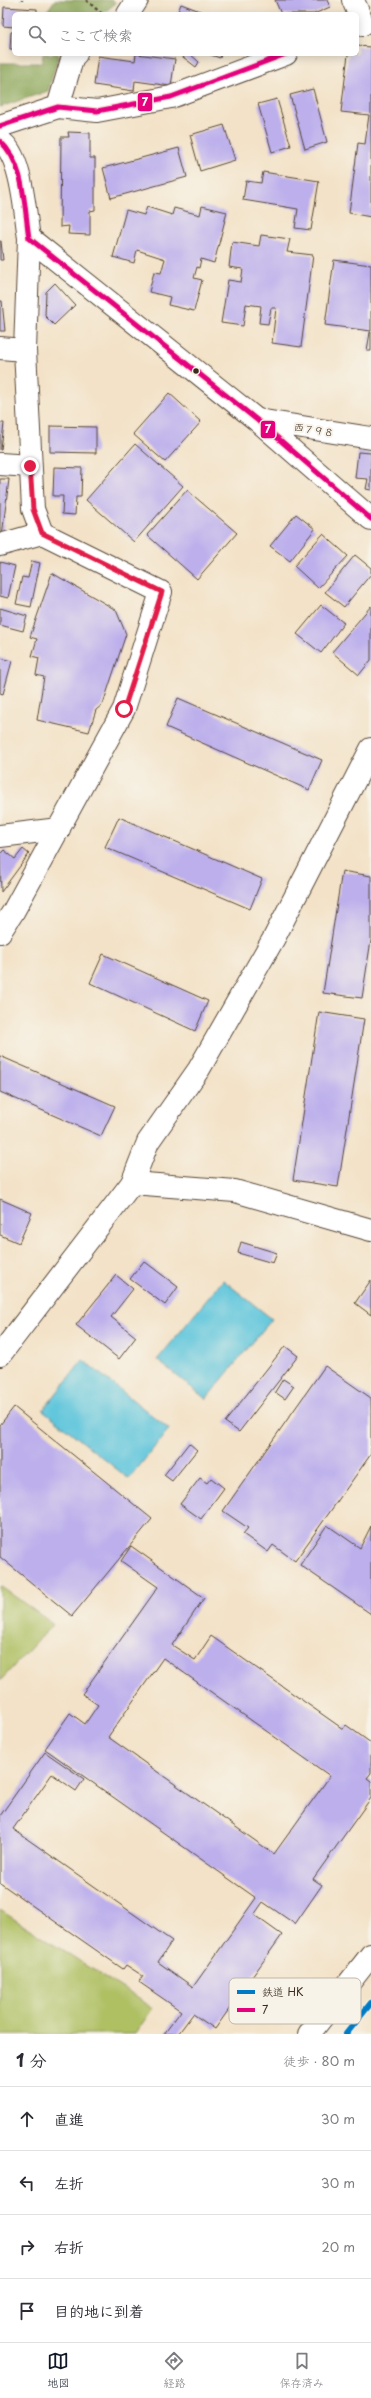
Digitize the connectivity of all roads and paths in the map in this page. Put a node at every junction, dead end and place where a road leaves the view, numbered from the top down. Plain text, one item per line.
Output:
1 (86, 0) edge
2 (137, 0) edge
3 (353, 0) edge
4 (100, 12) edge
5 (129, 12) edge
6 (359, 12) edge
7 (359, 13) edge
8 (364, 23) edge
9 (73, 56) edge
10 (281, 56) edge
11 (58, 107) junction
12 (0, 126) edge
13 (0, 141) edge
14 (29, 238) junction
15 (0, 348) edge
16 (25, 350) junction
17 (257, 420) junction
18 (371, 438) edge
19 (0, 464) edge
20 (30, 466) junction
21 (371, 519) edge
22 (42, 533) junction
23 (0, 545) edge
24 (371, 749) edge
25 (59, 829) junction
26 (0, 836) edge
27 (0, 932) edge
28 (132, 1183) junction
29 (371, 1230) edge
30 (0, 1355) edge
31 (371, 1955) edge
32 (353, 1978) edge
33 (317, 2024) edge
34 (309, 2034) edge

1 - 4 path
2 - 5 street
3 - 6 street
7 - 8 street
9 - 11 street
10 - 11 street
11 - 12 street
13 - 14 street
14 - 16 street
14 - 17 street
15 - 16 street
16 - 20 street
17 - 18 street, 西７９８
17 - 21 street
19 - 20 street
20 - 22 street
22 - 23 street
22 - 25 street
24 - 28 street
25 - 26 street
25 - 27 street
28 - 29 street
28 - 30 street
31 - 32 street
33 - 34 street

